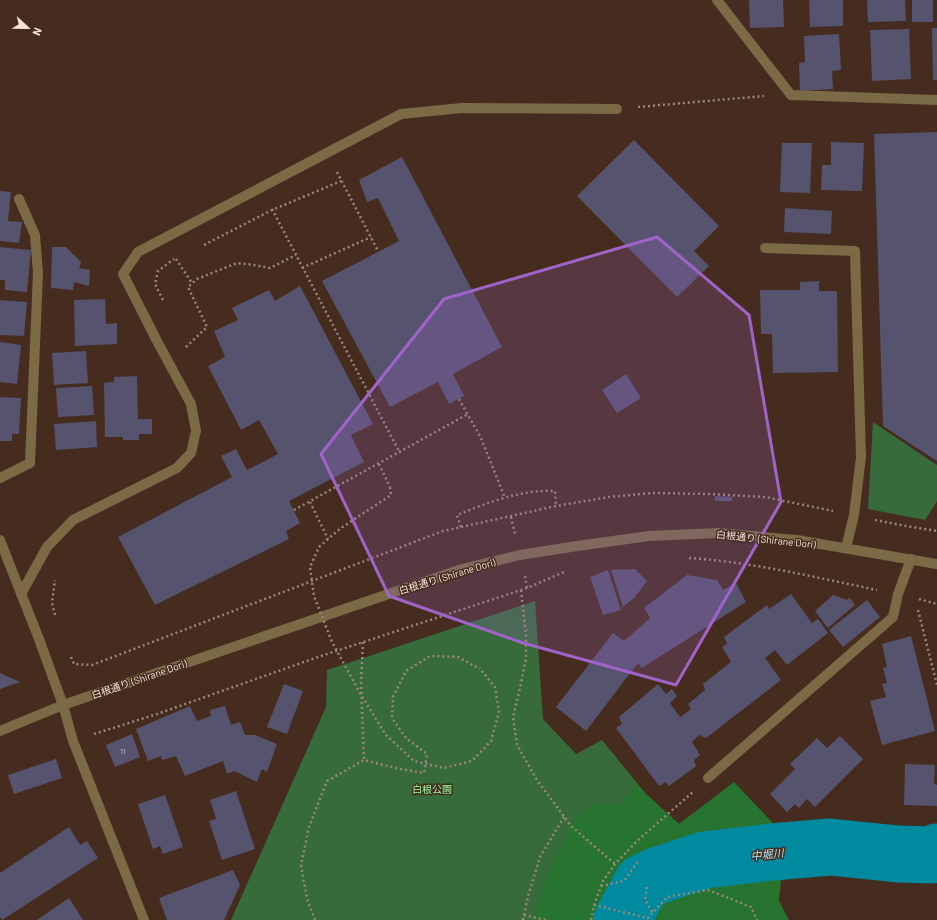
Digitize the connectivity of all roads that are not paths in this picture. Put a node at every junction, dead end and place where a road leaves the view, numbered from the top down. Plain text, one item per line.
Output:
1 (717, 0) edge
2 (937, 100) edge
3 (617, 109) road end
4 (19, 199) dead end
5 (765, 248) dead end
6 (0, 478) edge
7 (0, 540) edge
8 (846, 548) junction
9 (911, 559) junction
10 (937, 564) edge
11 (22, 594) junction
12 (63, 705) junction
13 (0, 731) edge
14 (708, 778) road end
15 (144, 920) edge

1 - 2 street
3 - 11 street
4 - 6 street
5 - 8 street
7 - 11 street
8 - 9 street, 白根通り (Shirane Dori)
8 - 12 street, 白根通り (Shirane Dori)
9 - 10 street, 白根通り (Shirane Dori)
9 - 14 street
11 - 12 street
12 - 13 street, 白根通り (Shirane Dori)
12 - 15 street

